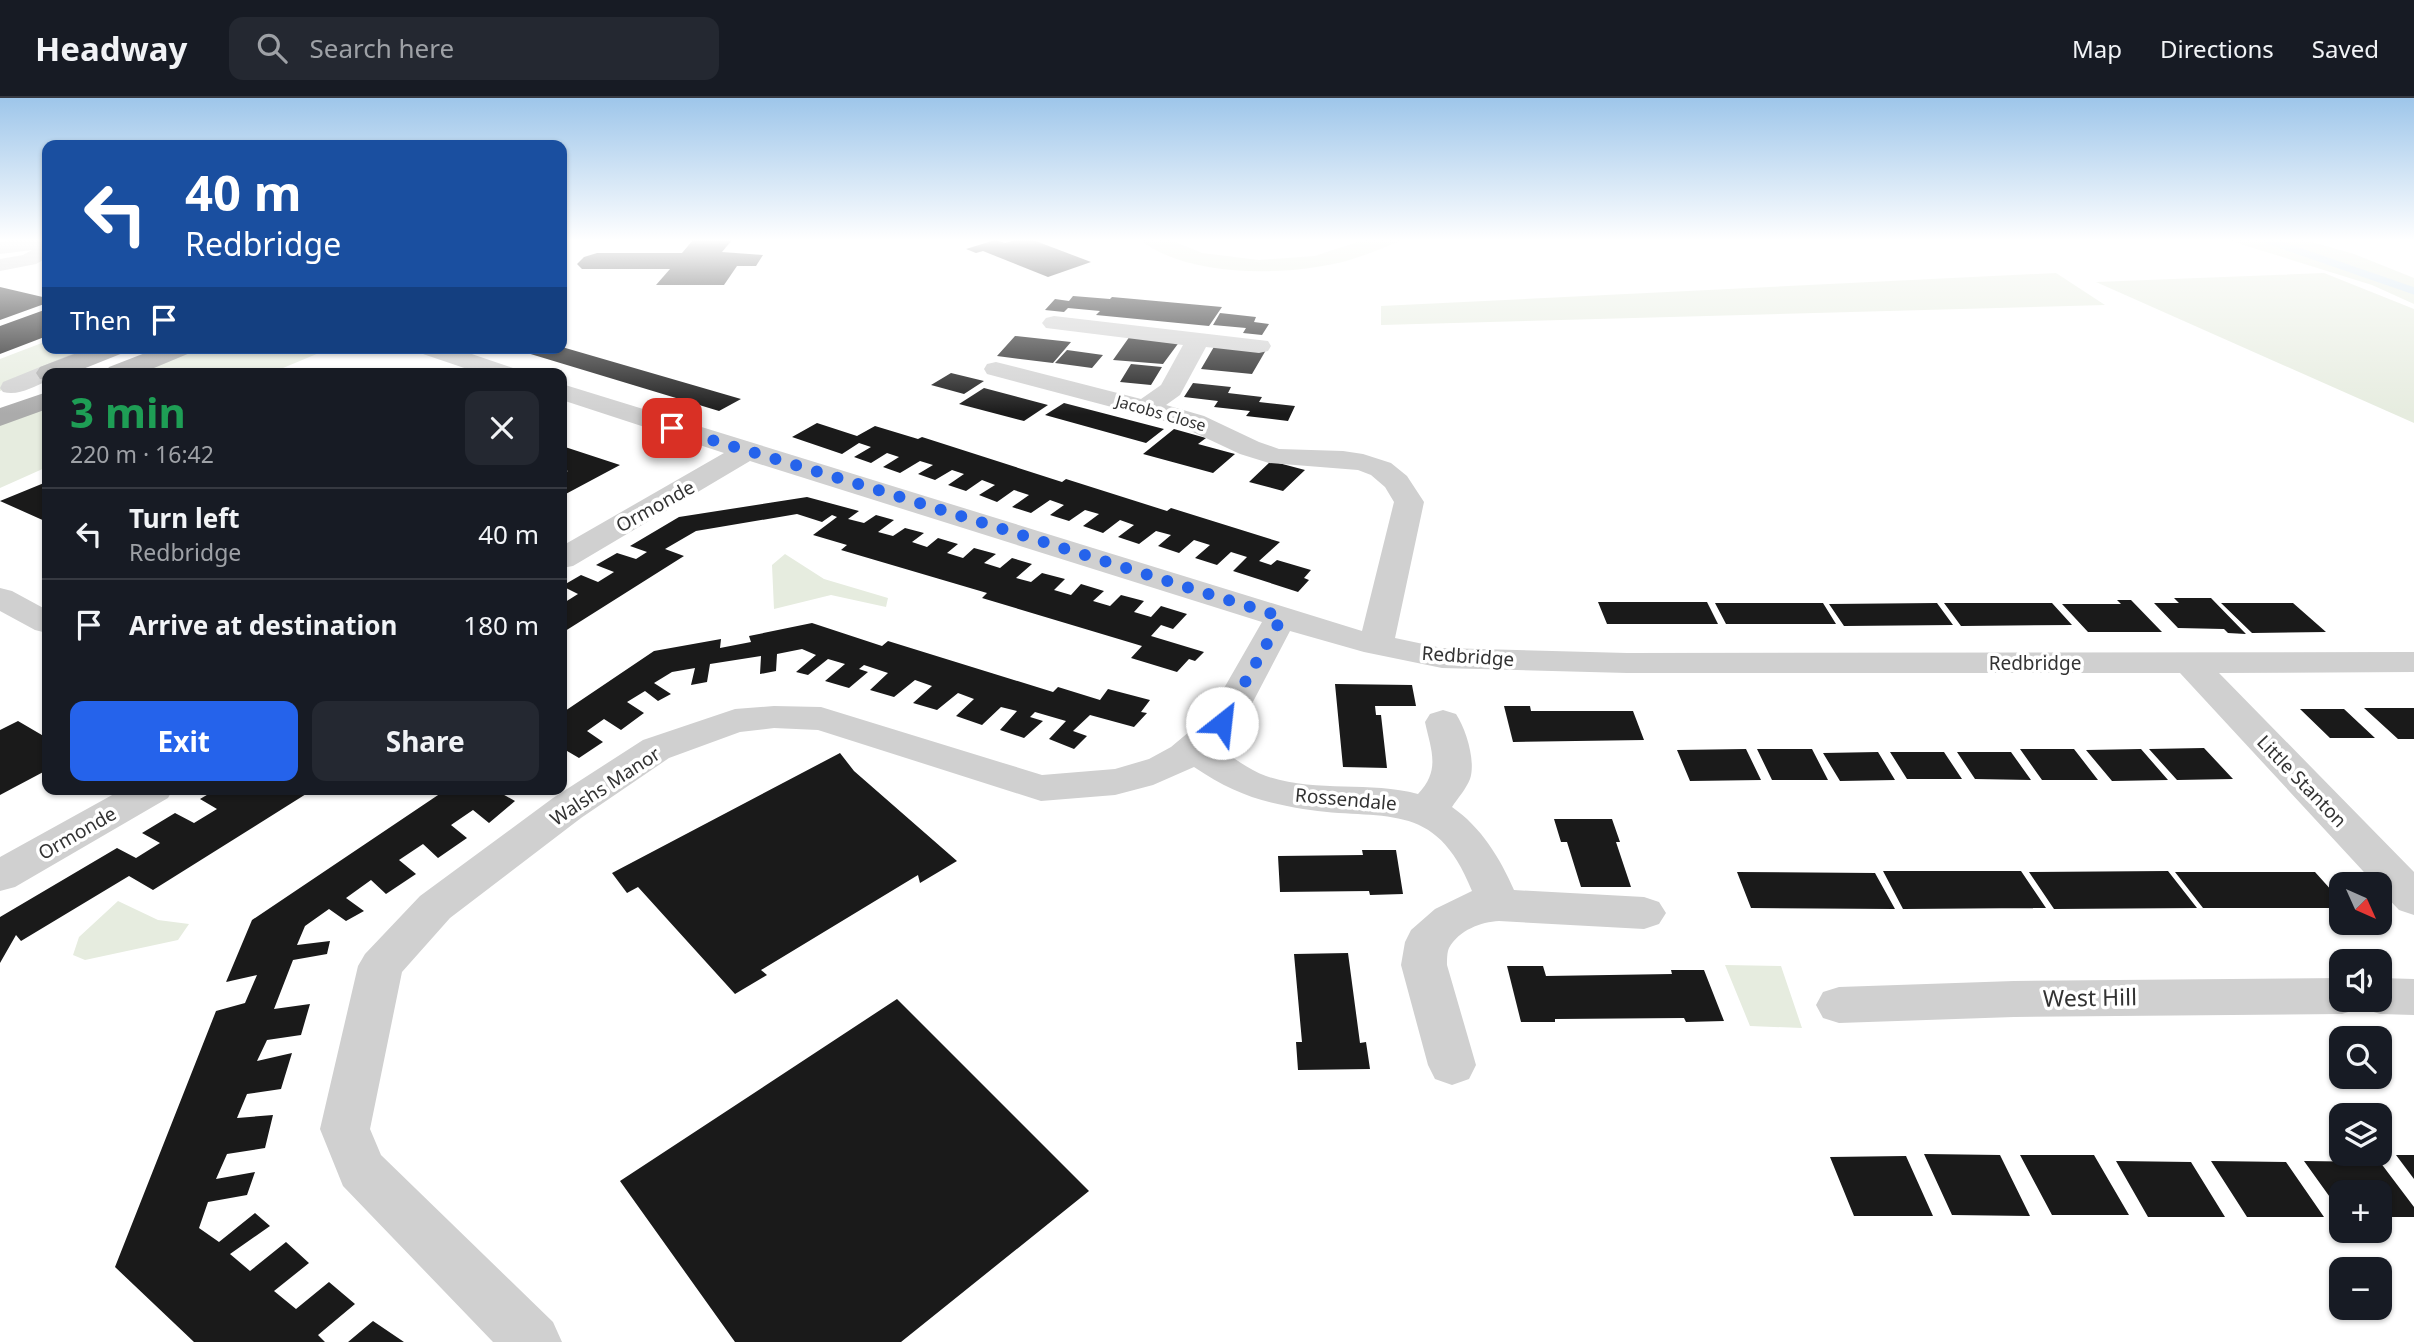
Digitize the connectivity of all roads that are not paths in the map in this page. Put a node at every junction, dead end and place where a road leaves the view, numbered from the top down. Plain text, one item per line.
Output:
1 (1054, 323) dead end
2 (1198, 340) junction
3 (1259, 346) dead end
4 (86, 354) edge
5 (98, 354) edge
6 (166, 354) edge
7 (447, 354) edge
8 (54, 368) edge
9 (61, 368) edge
10 (131, 368) edge
11 (489, 368) edge
12 (996, 369) dead end
13 (42, 373) edge
14 (42, 375) edge
15 (6, 389) edge
16 (567, 394) edge
17 (42, 402) edge
18 (1146, 407) junction
19 (0, 418) edge
20 (748, 451) junction
21 (567, 556) edge
22 (0, 598) edge
23 (1282, 617) junction
24 (42, 620) edge
25 (1376, 645) junction
26 (2414, 662) edge
27 (2190, 663) junction
28 (1443, 722) dead end
29 (1195, 750) junction
30 (143, 795) edge
31 (1426, 810) junction
32 (0, 876) edge
33 (2414, 899) edge
34 (1499, 905) junction
35 (1644, 914) dead end
36 (2329, 996) edge
37 (2392, 996) edge
38 (2414, 997) edge
39 (1839, 1005) dead end
40 (1452, 1065) dead end
41 (533, 1342) edge

1 - 2 street
2 - 3 street
2 - 18 street
4 - 8 street
5 - 9 main road
6 - 10 main road
7 - 11 street
12 - 18 street, Jacobs Close
13 - 15 street
14 - 15 main road
16 - 20 street, Redbridge
17 - 19 main road
18 - 25 street, Jacobs Close
20 - 21 street, Ormonde
20 - 23 street, Redbridge
22 - 24 street
23 - 25 street, Redbridge
23 - 29 street, Walshs Manor
25 - 27 street, Redbridge
26 - 27 street, Redbridge
27 - 33 street, Little Stanton
28 - 31 street
29 - 31 street, Rossendale
29 - 41 street, Walshs Manor
30 - 32 street, Ormonde
31 - 34 street, Rossendale
34 - 35 street
34 - 40 street
36 - 39 street, West Hill
37 - 38 street

